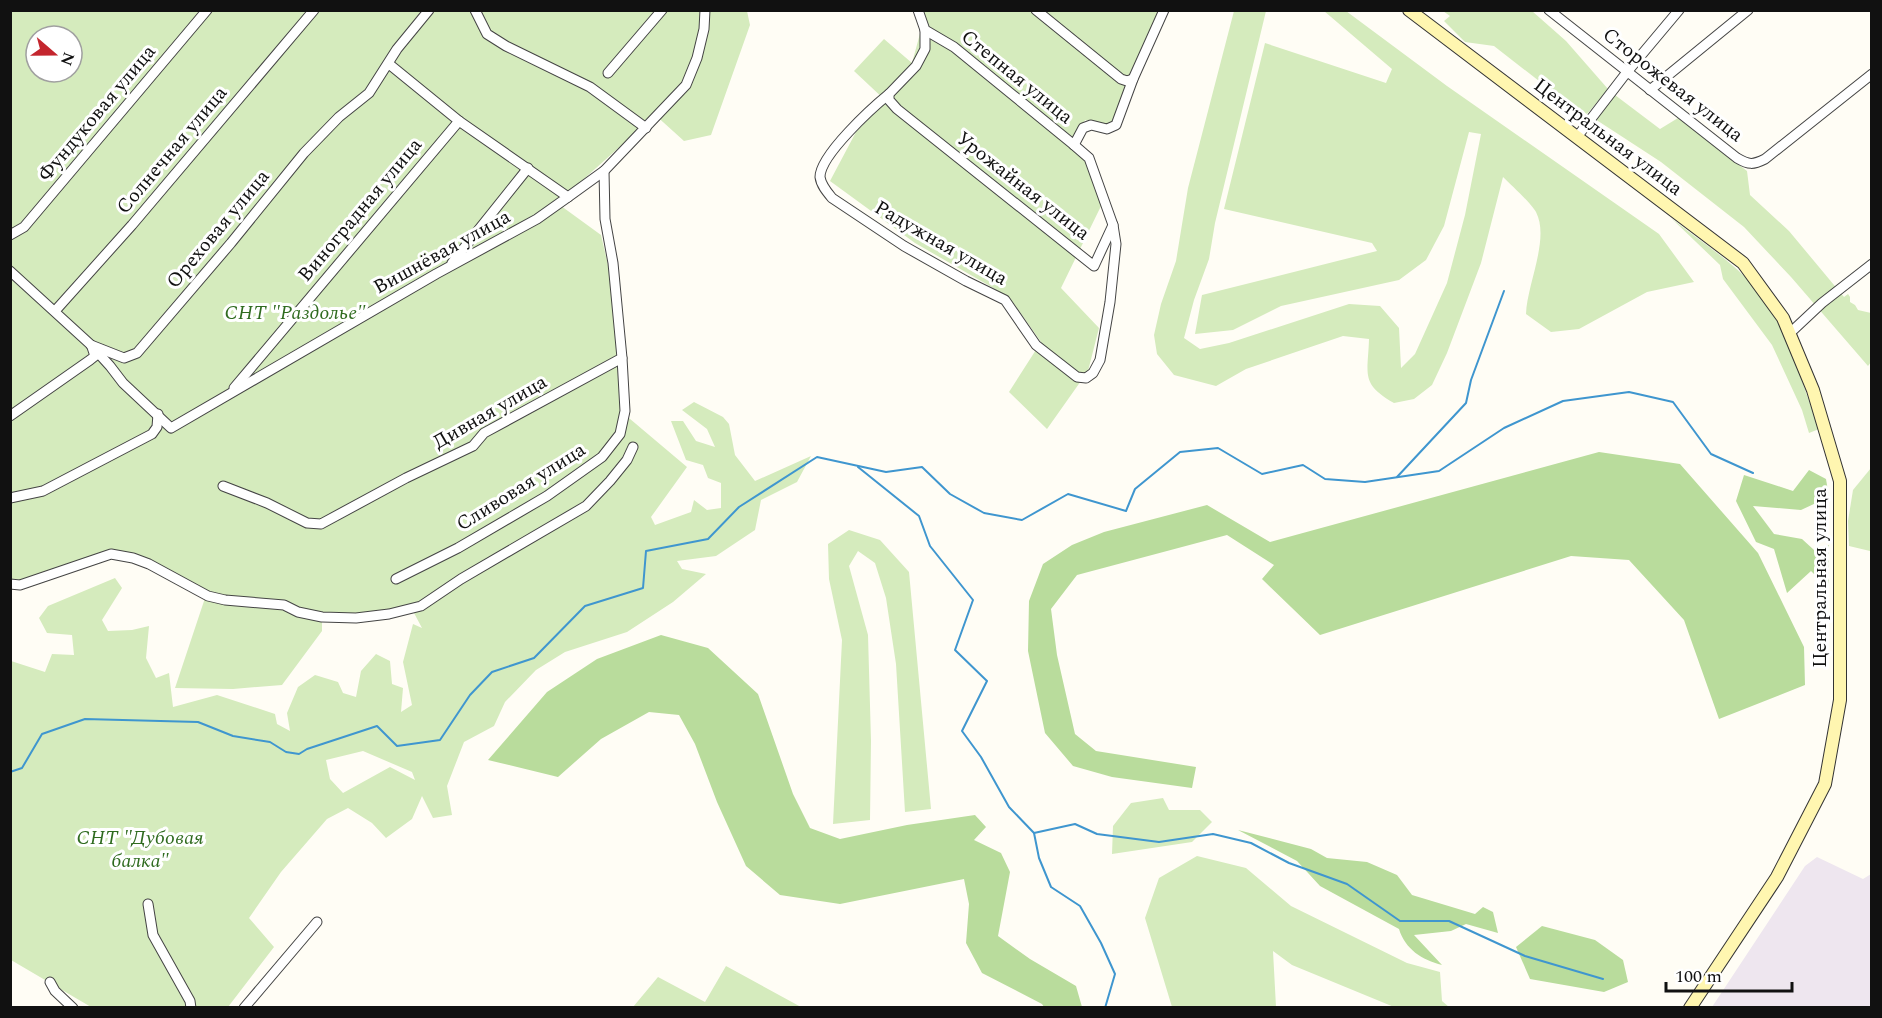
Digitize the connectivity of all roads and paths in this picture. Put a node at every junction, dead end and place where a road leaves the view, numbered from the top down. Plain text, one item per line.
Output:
1 (207, 10) edge
2 (314, 10) edge
3 (429, 10) edge
4 (475, 10) edge
5 (662, 10) edge
6 (705, 10) edge
7 (918, 10) edge
8 (1036, 10) edge
9 (1164, 10) edge
10 (1409, 10) edge
11 (1549, 10) edge
12 (1679, 10) edge
13 (1748, 10) edge
14 (925, 30) junction
15 (389, 64) junction
16 (1627, 72) junction
17 (608, 73) dead end
18 (1872, 74) edge
19 (1133, 79) junction
20 (1650, 90) junction
21 (889, 94) junction
22 (459, 121) junction
23 (646, 128) junction
24 (1577, 137) junction
25 (1074, 145) junction
26 (528, 168) junction
27 (604, 171) junction
28 (568, 197) junction
29 (1113, 225) junction
30 (10, 235) edge
31 (1872, 264) edge
32 (449, 267) junction
33 (10, 271) edge
34 (55, 311) junction
35 (1790, 333) junction
36 (91, 345) junction
37 (622, 358) junction
38 (231, 392) junction
39 (158, 414) junction
40 (10, 416) edge
41 (633, 447) dead end
42 (223, 486) dead end
43 (10, 498) edge
44 (396, 579) dead end
45 (10, 584) edge
46 (148, 904) dead end
47 (317, 922) dead end
48 (50, 982) dead end
49 (73, 1008) edge
50 (191, 1008) edge
51 (244, 1008) edge
52 (1690, 1008) edge

1 - 30 street, Фундуковая улица
2 - 34 street, Солнечная улица
3 - 15 street, Ореховая улица
4 - 23 street
5 - 17 street
6 - 23 street, Вишнёвая улица
7 - 14 street
8 - 19 street
9 - 19 street, Степная улица
10 - 24 street, Центральная улица
11 - 16 street, Сторожевая улица
12 - 16 street
13 - 20 street
14 - 21 street
14 - 25 street, Степная улица
15 - 22 street
15 - 36 street, Ореховая улица
16 - 20 street, Сторожевая улица
16 - 24 street
18 - 20 street, Сторожевая улица
19 - 25 street, Степная улица
21 - 29 street, Урожайная улица
21 - 29 street, Радужная улица
22 - 26 street
22 - 38 street, Виноградная улица
23 - 27 street, Вишнёвая улица
24 - 35 street, Центральная улица
25 - 29 street, Урожайная улица
26 - 28 street
26 - 32 street
27 - 28 street, Вишнёвая улица
27 - 37 street
28 - 32 street, Вишнёвая улица
31 - 35 street
32 - 38 street, Вишнёвая улица
33 - 34 street, Ореховая улица
34 - 36 street, Ореховая улица
35 - 52 street, Центральная улица
36 - 39 street, Вишнёвая улица
36 - 40 street
37 - 42 street, Дивная улица
37 - 44 street, Сливовая улица
38 - 39 street, Вишнёвая улица
39 - 43 street
41 - 45 street
46 - 50 street
47 - 51 street
48 - 49 street

